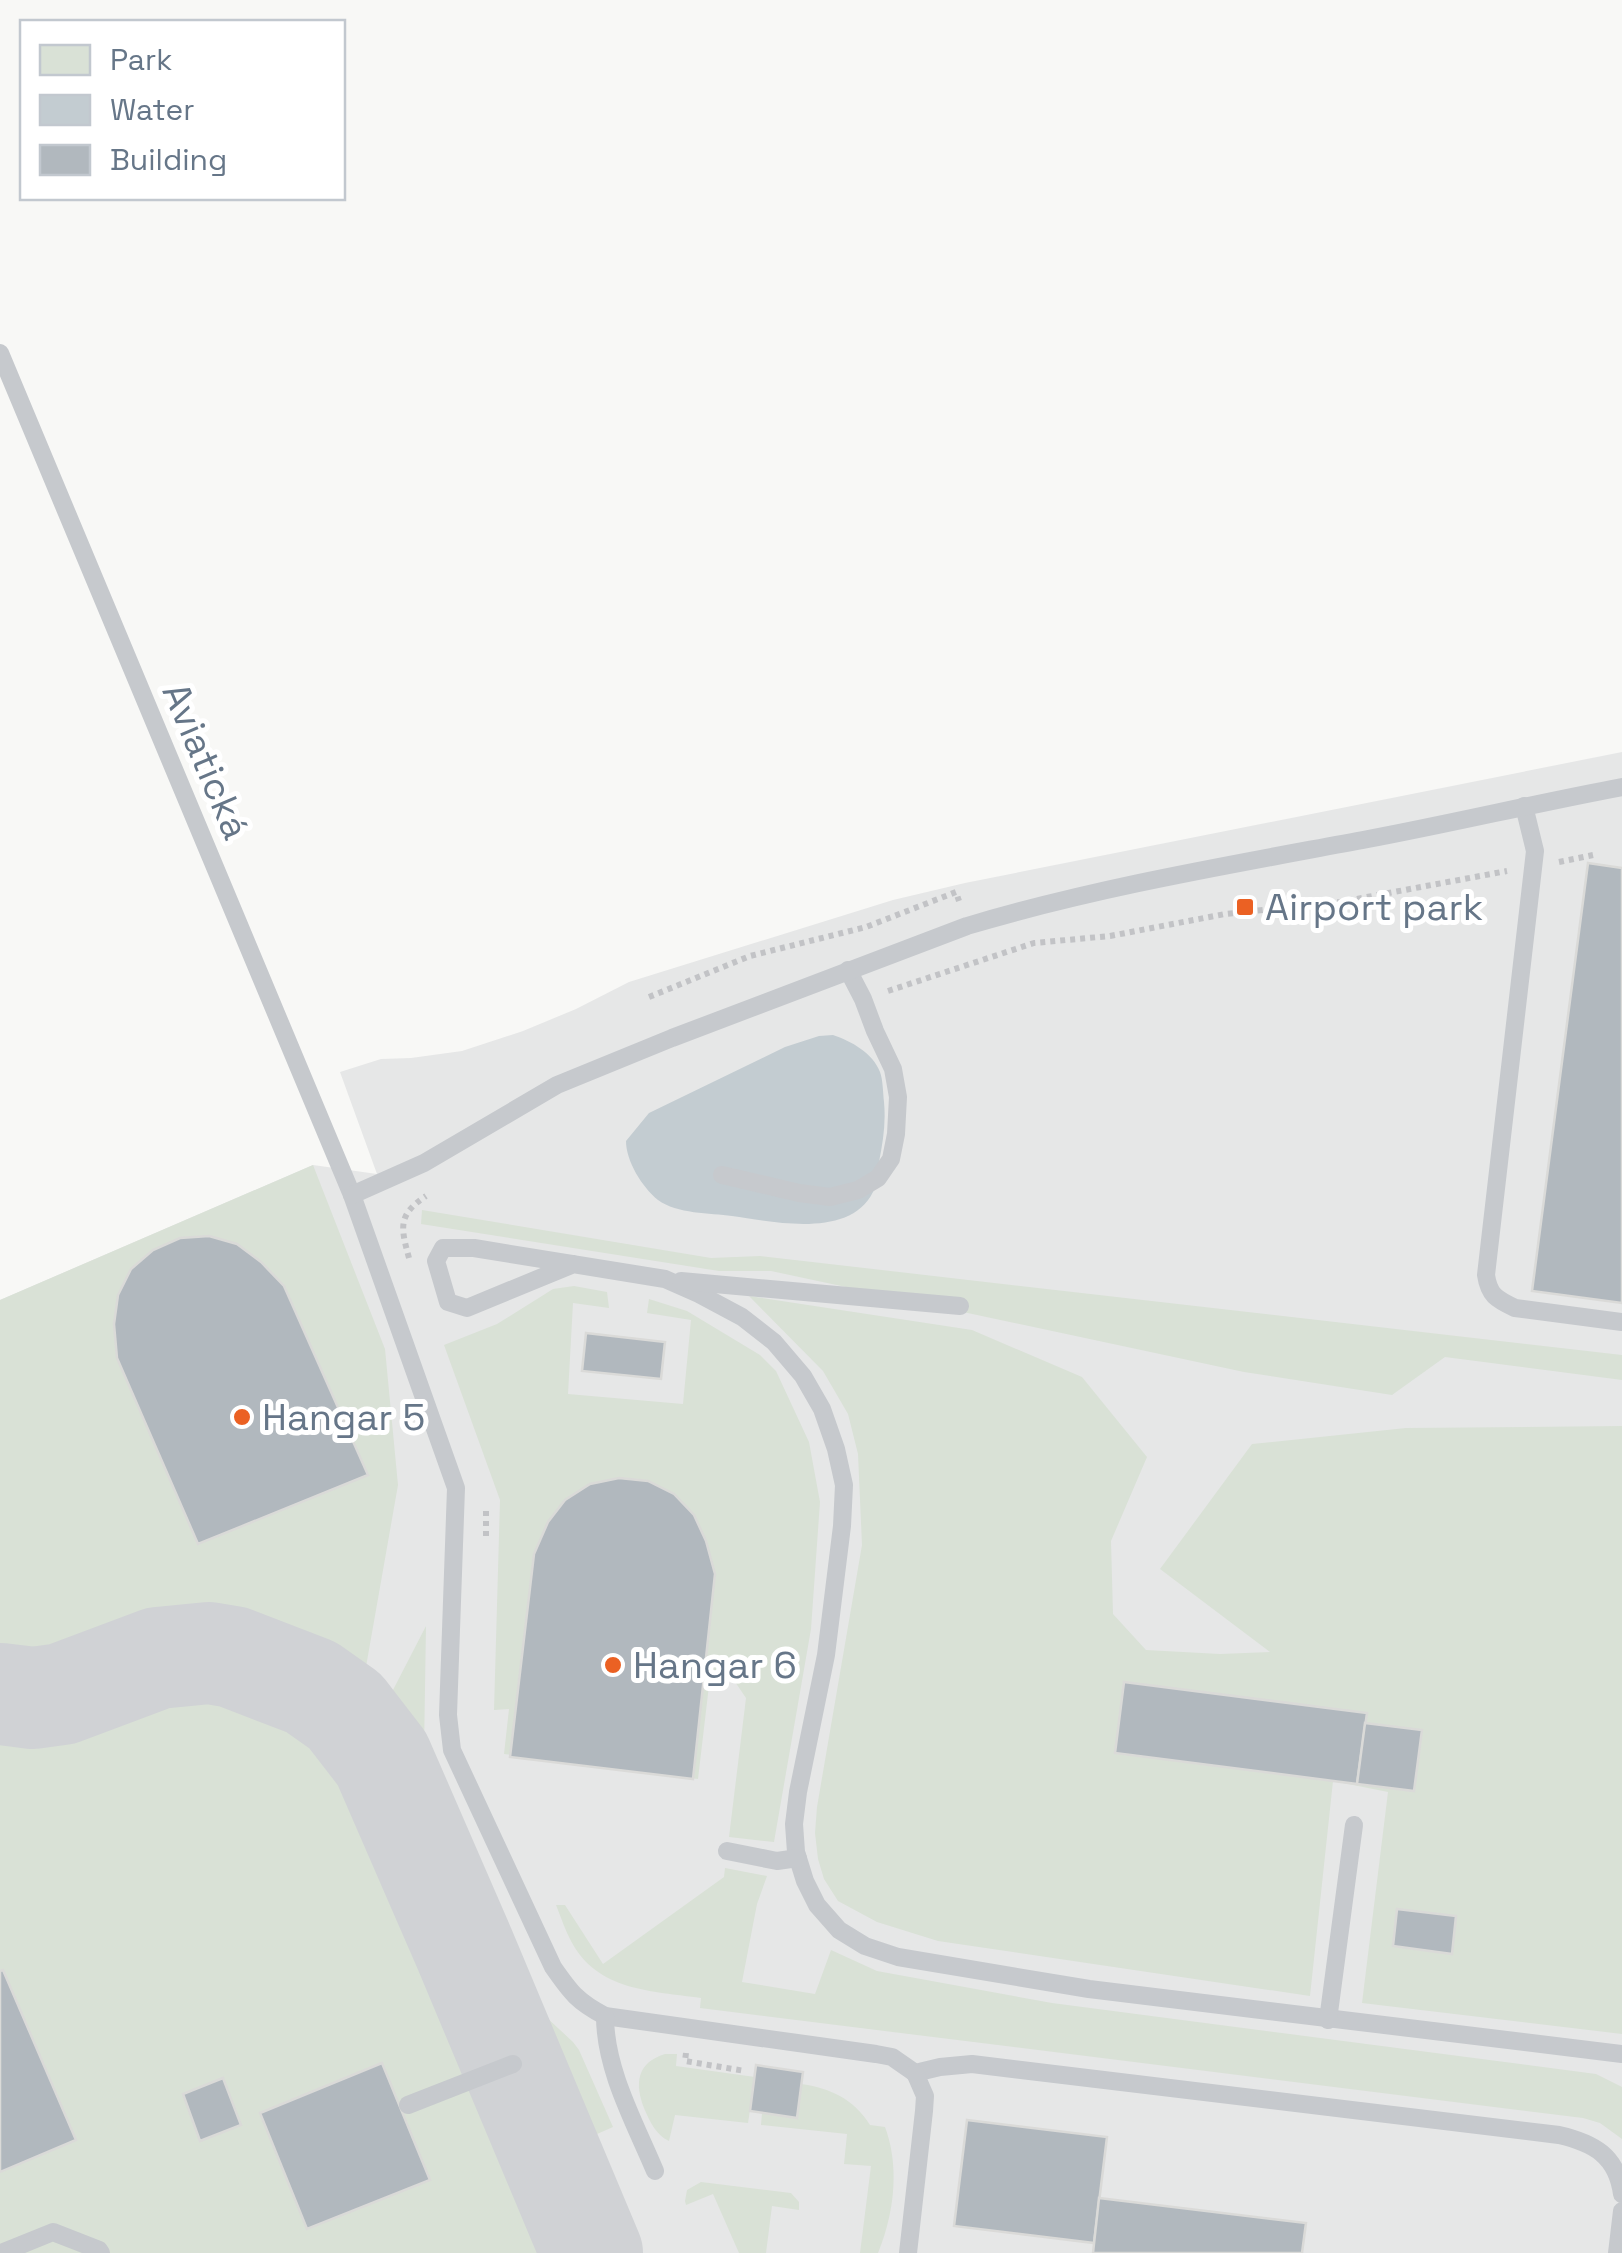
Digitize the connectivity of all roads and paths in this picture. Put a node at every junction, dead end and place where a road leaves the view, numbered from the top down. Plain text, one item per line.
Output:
1 (0, 353) edge
2 (1622, 786) edge
3 (1524, 806) junction
4 (967, 926) junction
5 (978, 962) dead end
6 (848, 970) junction
7 (649, 997) dead end
8 (722, 1174) dead end
9 (352, 1195) junction
10 (574, 1264) junction
11 (665, 1279) junction
12 (960, 1306) dead end
13 (1622, 1322) edge
14 (1354, 1825) dead end
15 (727, 1851) dead end
16 (798, 1858) junction
17 (606, 2016) junction
18 (1328, 2020) junction
19 (1622, 2054) edge
20 (513, 2064) dead end
21 (914, 2073) junction
22 (408, 2104) dead end
23 (656, 2171) dead end
24 (1622, 2194) edge
25 (1622, 2211) edge
26 (1, 2253) edge
27 (101, 2253) edge
28 (908, 2253) edge
29 (1617, 2253) edge

1 - 9 lane, Aviatická
2 - 3 lane
3 - 4 lane
3 - 13 lane
4 - 5 path
4 - 6 lane
4 - 7 path
6 - 8 lane
6 - 9 lane
9 - 17 lane, Aviatická
10 - 10 lane
10 - 11 lane
11 - 12 lane
11 - 16 lane
14 - 18 lane
15 - 16 lane
16 - 18 lane
17 - 21 lane
17 - 23 lane
18 - 19 lane
20 - 22 lane
21 - 24 lane
21 - 28 lane
25 - 29 lane
26 - 27 lane

